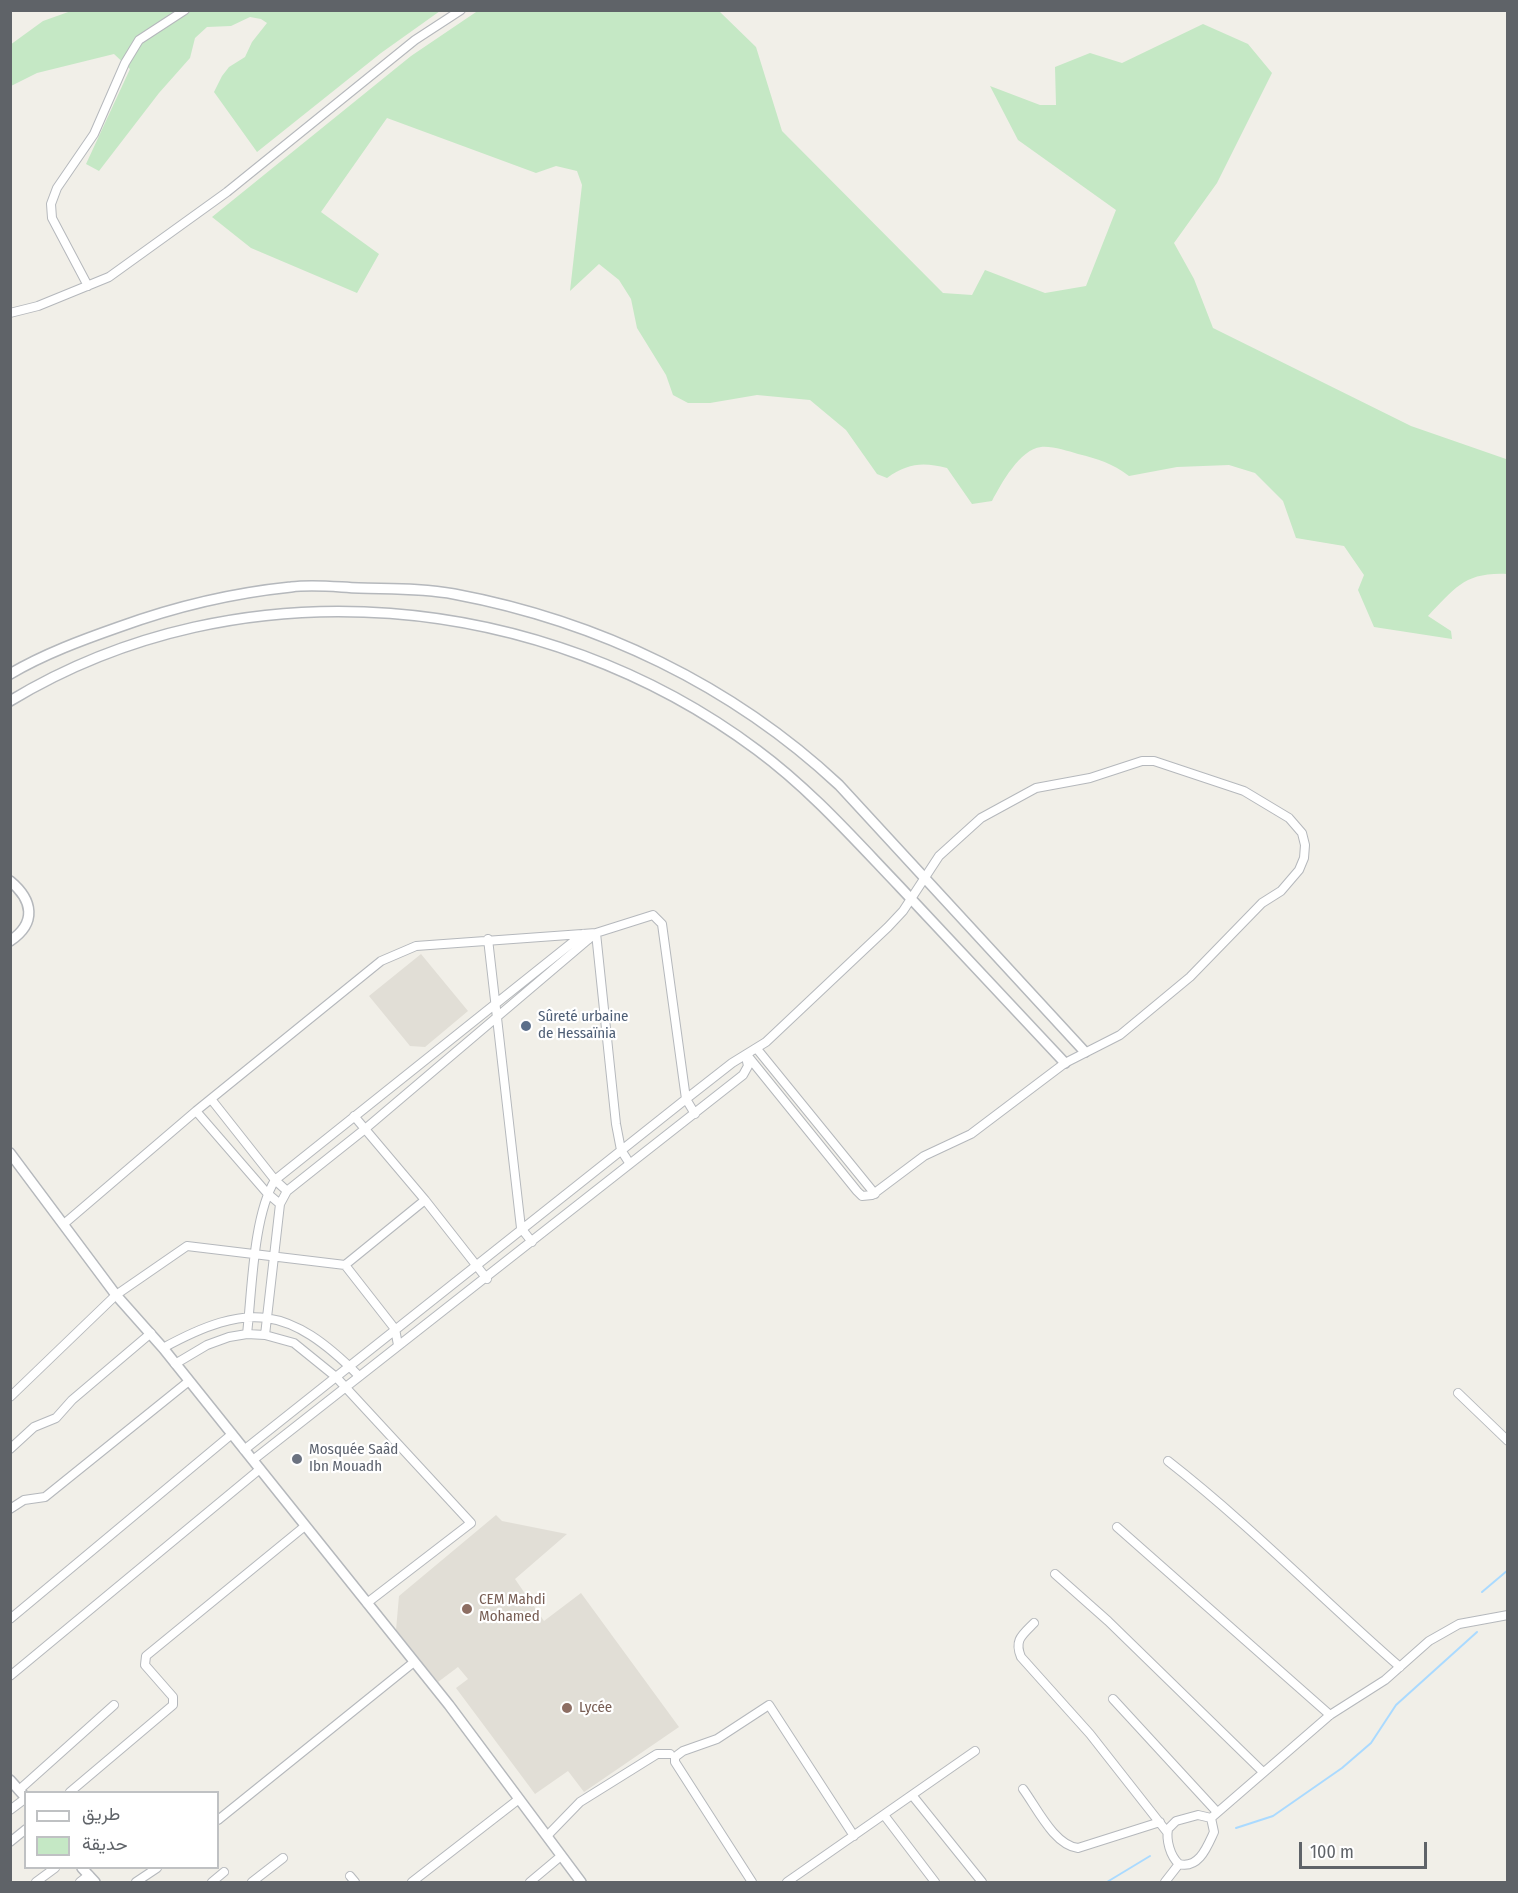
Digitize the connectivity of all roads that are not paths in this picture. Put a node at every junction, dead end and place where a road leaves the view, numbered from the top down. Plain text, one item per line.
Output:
1 (185, 10) edge
2 (461, 10) edge
3 (88, 286) junction
4 (10, 314) edge
5 (10, 674) edge
6 (10, 701) edge
7 (924, 878) junction
8 (10, 881) edge
9 (911, 899) junction
10 (596, 933) junction
11 (585, 937) junction
12 (488, 939) junction
13 (10, 941) edge
14 (495, 1004) junction
15 (496, 1018) junction
16 (757, 1049) junction
17 (1084, 1052) junction
18 (746, 1056) junction
19 (1065, 1063) junction
20 (211, 1099) junction
21 (686, 1099) junction
22 (196, 1111) junction
23 (695, 1113) junction
24 (810, 1114) junction
25 (354, 1116) junction
26 (800, 1121) junction
27 (365, 1129) junction
28 (621, 1150) junction
29 (10, 1153) edge
30 (630, 1164) junction
31 (275, 1180) junction
32 (287, 1191) junction
33 (267, 1193) junction
34 (875, 1194) junction
35 (425, 1200) junction
36 (280, 1204) junction
37 (65, 1223) junction
38 (521, 1228) junction
39 (531, 1242) junction
40 (256, 1254) junction
41 (274, 1256) junction
42 (476, 1264) junction
43 (345, 1266) junction
44 (487, 1279) junction
45 (116, 1295) junction
46 (249, 1316) junction
47 (267, 1318) junction
48 (395, 1329) junction
49 (151, 1333) junction
50 (247, 1334) junction
51 (265, 1335) junction
52 (398, 1345) junction
53 (163, 1348) junction
54 (175, 1364) junction
55 (348, 1366) junction
56 (359, 1376) junction
57 (336, 1377) junction
58 (189, 1381) junction
59 (345, 1387) junction
60 (1458, 1393) dead end
61 (10, 1397) edge
62 (232, 1434) junction
63 (1508, 1441) edge
64 (10, 1449) edge
65 (244, 1450) junction
66 (253, 1460) junction
67 (1168, 1461) dead end
68 (260, 1469) junction
69 (10, 1509) edge
70 (305, 1526) junction
71 (1117, 1527) dead end
72 (1055, 1574) dead end
73 (368, 1603) junction
74 (1508, 1615) edge
75 (10, 1619) edge
76 (1034, 1623) dead end
77 (414, 1662) junction
78 (1400, 1667) junction
79 (10, 1676) edge
80 (1113, 1699) dead end
81 (114, 1705) dead end
82 (1330, 1715) junction
83 (975, 1751) dead end
84 (670, 1754) dead end
85 (1263, 1772) junction
86 (10, 1780) edge
87 (1023, 1789) dead end
88 (19, 1790) junction
89 (71, 1791) edge
90 (912, 1795) junction
91 (24, 1796) edge
92 (519, 1799) junction
93 (24, 1800) edge
94 (10, 1810) edge
95 (1217, 1812) junction
96 (884, 1815) junction
97 (1211, 1818) junction
98 (219, 1819) edge
99 (1160, 1822) junction
100 (24, 1831) edge
101 (1167, 1832) junction
102 (547, 1836) junction
103 (854, 1836) junction
104 (10, 1842) edge
105 (561, 1856) junction
106 (283, 1858) dead end
107 (1179, 1864) junction
108 (54, 1869) edge
109 (156, 1869) edge
110 (224, 1872) dead end
111 (89, 1875) edge
112 (36, 1882) edge
113 (80, 1882) edge
114 (136, 1882) edge
115 (212, 1882) edge
116 (252, 1882) edge
117 (412, 1882) edge
118 (530, 1882) edge
119 (581, 1882) edge
120 (752, 1882) edge
121 (787, 1882) edge
122 (935, 1882) edge
123 (982, 1882) edge
124 (1165, 1882) edge

1 - 3 street
2 - 3 street
3 - 4 street
5 - 7 street
6 - 9 street
7 - 9 street
7 - 17 street
7 - 17 street
8 - 13 street
9 - 16 street
9 - 19 street
10 - 11 street
10 - 21 street
10 - 28 street
11 - 12 street
11 - 14 street
11 - 15 street
12 - 14 street
12 - 20 street
14 - 15 street
14 - 25 street
15 - 27 street
15 - 38 street
16 - 18 street
16 - 24 street
17 - 19 street
18 - 21 street
18 - 23 street
18 - 26 street
19 - 34 street
20 - 22 street
20 - 31 street
21 - 23 street
21 - 28 street
22 - 33 street
22 - 37 street
23 - 30 street
24 - 26 street
24 - 34 street
25 - 27 street
25 - 31 street
26 - 34 street
27 - 32 street
27 - 35 street
28 - 30 street
28 - 38 street
29 - 37 street
30 - 39 street
31 - 32 street
31 - 33 street
32 - 36 street
33 - 36 street
33 - 40 street
35 - 42 street
35 - 43 street
36 - 41 street
37 - 45 street
38 - 39 street
38 - 42 street
39 - 44 street
40 - 41 street
40 - 45 street
40 - 46 street
41 - 43 street
41 - 47 street
42 - 44 street
42 - 48 street
43 - 48 street
44 - 52 street
45 - 49 street
45 - 61 street
46 - 47 street
46 - 50 street
46 - 53 street
47 - 51 street
47 - 55 street
48 - 52 street
48 - 55 street
49 - 53 street
49 - 64 street
50 - 51 street
50 - 54 street
51 - 57 street
52 - 56 street
53 - 54 street
54 - 58 street
55 - 56 street
55 - 57 street
56 - 59 street
57 - 59 street
57 - 65 street
58 - 62 street
58 - 69 street
59 - 66 street
59 - 73 street
60 - 63 street
62 - 65 street
62 - 75 street
65 - 66 street
66 - 68 street
67 - 78 street
68 - 70 street
68 - 79 street
70 - 73 street
70 - 89 street
71 - 82 street
72 - 85 street
73 - 77 street
74 - 78 street
76 - 99 street
77 - 92 street
77 - 98 street
78 - 82 street
80 - 95 street
81 - 88 street
82 - 85 street
83 - 90 street
84 - 102 street
85 - 95 street
86 - 88 street
87 - 99 street
88 - 91 street
90 - 96 street
90 - 123 street
92 - 102 street
92 - 117 street
93 - 94 street
95 - 97 street
96 - 103 street
96 - 122 street
97 - 101 street
97 - 107 street
99 - 101 street
100 - 104 street
101 - 107 street
102 - 105 street
103 - 120 street
103 - 121 street
105 - 118 street
105 - 119 street
106 - 116 street
107 - 124 street
108 - 112 street
109 - 114 street
110 - 115 street
111 - 113 street

